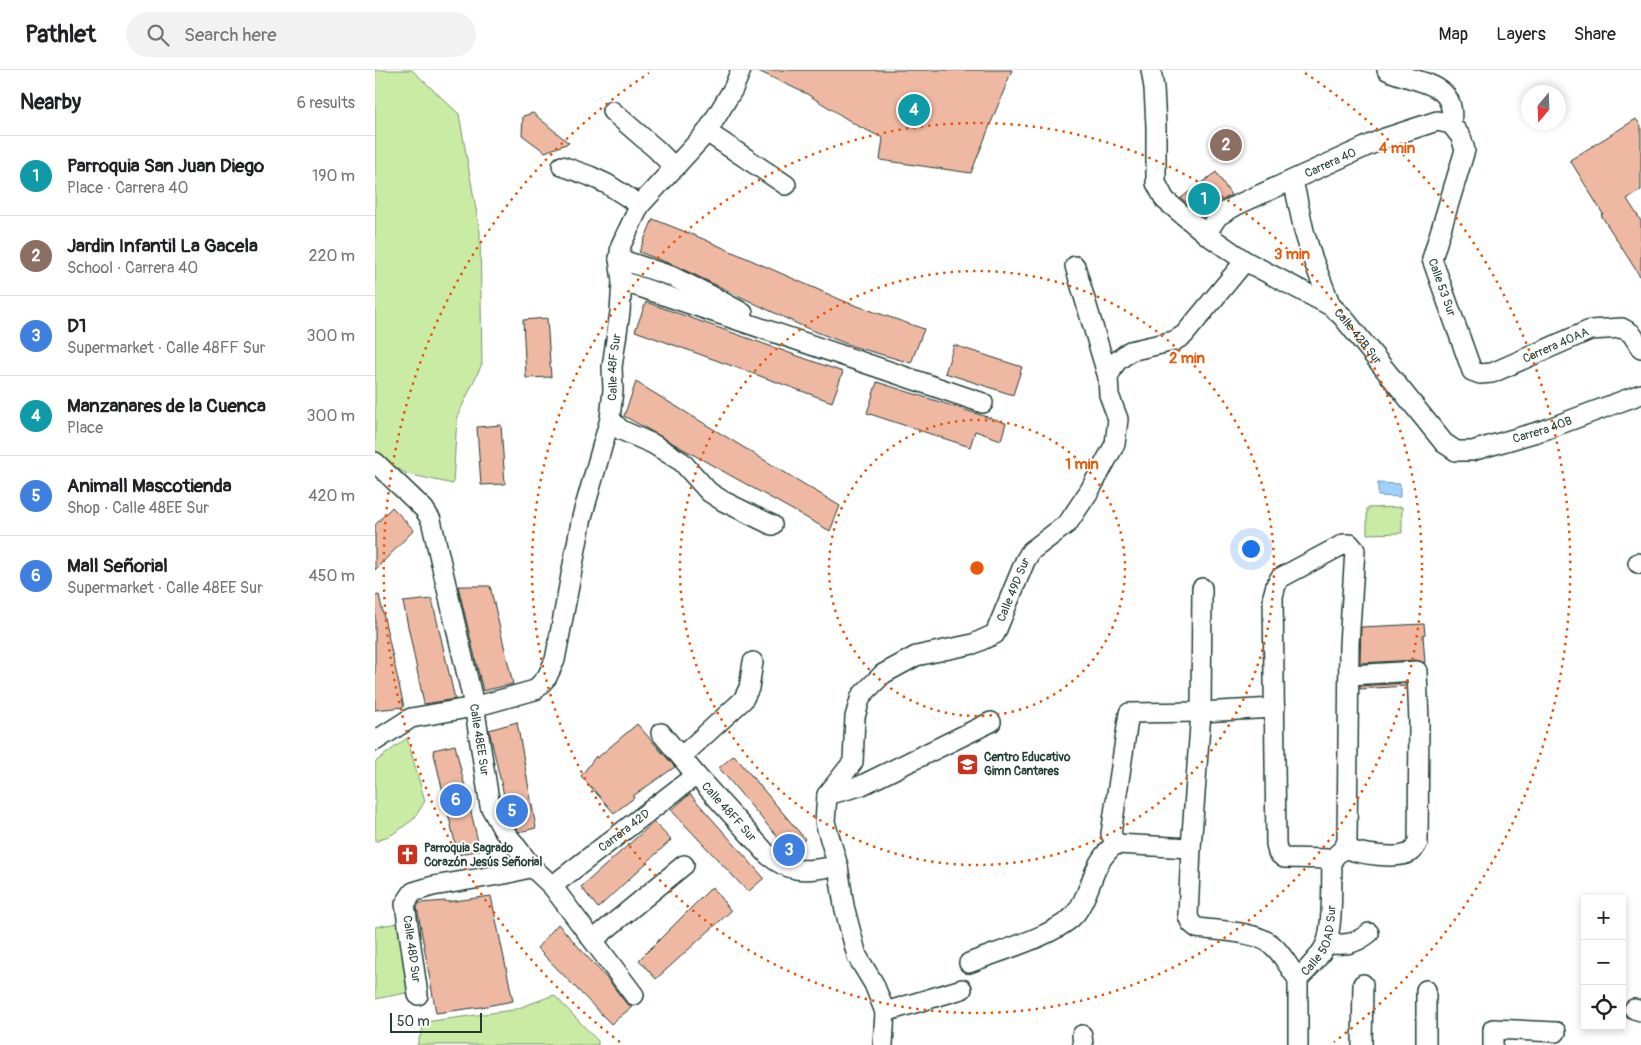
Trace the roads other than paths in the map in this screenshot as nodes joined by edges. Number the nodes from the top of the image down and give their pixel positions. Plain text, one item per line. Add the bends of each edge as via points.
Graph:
1 (741, 70) edge
2 (1151, 70) edge
3 (1387, 70) edge
4 (611, 111) dead end
5 (1456, 131) junction
6 (707, 132) junction
7 (562, 166) dead end
8 (675, 168) junction
9 (1293, 180) junction
10 (786, 185) dead end
11 (640, 206) junction
12 (1206, 234) junction
13 (619, 259) junction
14 (1245, 261) junction
15 (1075, 266) dead end
16 (622, 281) junction
17 (1331, 306) junction
18 (783, 336) junction
19 (1636, 341) edge
20 (1480, 374) joint
21 (1108, 377) junction
22 (1641, 394) edge
23 (983, 403) dead end
24 (609, 419) junction
25 (1444, 443) joint
26 (375, 462) edge
27 (772, 524) dead end
28 (1202, 588) dead end
29 (753, 662) dead end
30 (1349, 675) junction
31 (474, 707) junction
32 (1275, 708) junction
33 (1201, 712) junction
34 (991, 722) dead end
35 (661, 733) dead end
36 (375, 741) edge
37 (681, 757) junction
38 (696, 775) junction
39 (827, 795) junction
40 (1116, 844) junction
41 (1191, 848) junction
42 (1338, 854) junction
43 (532, 866) junction
44 (684, 866) dead end
45 (838, 866) junction
46 (551, 886) junction
47 (1369, 933) dead end
48 (593, 940) junction
49 (1326, 944) junction
50 (969, 962) dead end
51 (1298, 979) junction
52 (1363, 984) dead end
53 (962, 989) dead end
54 (1426, 990) dead end
55 (418, 994) dead end
56 (634, 995) dead end
57 (885, 1012) junction
58 (1556, 1032) dead end
59 (883, 1045) edge
60 (1298, 1045) edge
61 (1362, 1045) edge
62 (1426, 1045) edge
63 (1493, 1045) edge

1 - 6 street, Calle 48F Sur
2 - 12 street via 1157,126 1156,183 1165,200
3 - 5 street, Calle 53 Sur via 1439,88 1451,104
4 - 8 street
5 - 9 street, Carrera 40 via 1437,121 1385,138
5 - 20 street, Calle 53 Sur via 1465,150 1433,259 1472,370
6 - 8 street, Calle 48F Sur
6 - 10 street
7 - 11 street via 607,184
8 - 11 street, Calle 48F Sur
9 - 12 street, Carrera 40 via 1218,216
9 - 17 street via 1309,248
11 - 13 street, Calle 48F Sur via 621,246
12 - 14 street
13 - 16 street, Calle 48F Sur
13 - 18 street via 671,276
14 - 17 street, Calle 42B Sur
14 - 21 street via 1184,335 1174,341 1130,351 1117,362
15 - 21 street
16 - 18 street
16 - 24 street, Calle 48F Sur
17 - 25 street, Calle 42B Sur
18 - 23 street
19 - 20 street, Carrera 40AA via 1622,328 1590,330 1519,362
21 - 39 street, Calle 49D Sur via 1109,395 1118,419 1115,444 1068,522 1031,551 995,634 973,644 917,656 883,674 861,696 855,717 853,762
22 - 25 street, Carrera 40B via 1545,430 1472,451 1456,451
24 - 27 street via 621,430 682,462 709,492
24 - 31 street, Calle 48F Sur via 582,517 555,660 547,677 535,690
26 - 31 street, Calle 48EE Sur via 424,509 431,520
28 - 33 street
29 - 37 street via 749,688 743,700
30 - 32 street, Calle 50AD Sur via 1355,550 1350,544 1344,544 1280,578 1276,585 1273,596
30 - 42 street, Calle 50AD Sur via 1347,841
30 - 42 street via 1417,671 1418,842 1412,851 1400,856 1354,852
31 - 36 street via 411,718
31 - 43 street, Calle 48EE Sur via 490,806 501,828
32 - 33 street
32 - 42 street via 1278,852 1284,858
33 - 40 street via 1129,714 1111,834
33 - 41 street
34 - 39 street via 860,786
35 - 37 street, Calle 48FF Sur
37 - 38 street, Calle 48FF Sur
38 - 45 street, Calle 48FF Sur via 780,865 794,870
38 - 46 street, Carrera 42D
39 - 45 street via 825,822
40 - 41 street
40 - 50 street via 1106,851 1076,912 1064,925
41 - 51 street via 1188,916 1191,923 1197,928 1254,936 1270,943
42 - 49 street, Calle 50AD Sur
43 - 46 street, Calle 48EE Sur
43 - 55 street, Calle 48D Sur via 413,892 405,904
44 - 48 street
45 - 57 street via 857,956 874,984
46 - 48 street, Calle 48EE Sur
47 - 49 street via 1344,945
48 - 56 street, Calle 48EE Sur
49 - 51 street, Calle 50AD Sur
51 - 60 street, Calle 50AD Sur
52 - 61 street
53 - 57 street
54 - 62 street
57 - 59 street
58 - 63 street via 1493,1029

